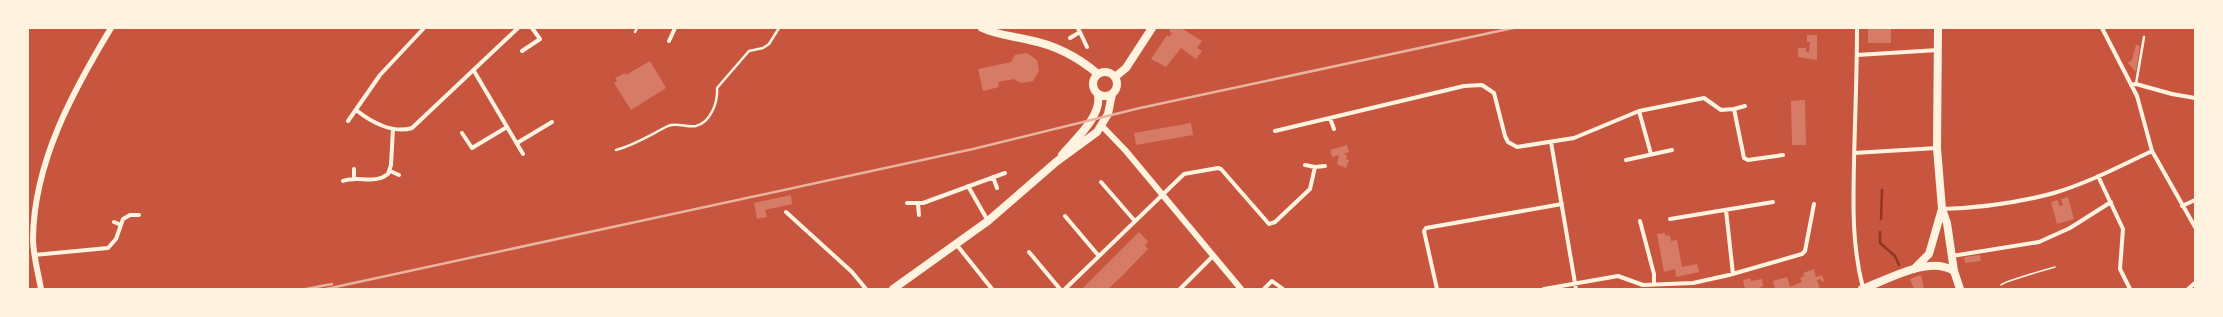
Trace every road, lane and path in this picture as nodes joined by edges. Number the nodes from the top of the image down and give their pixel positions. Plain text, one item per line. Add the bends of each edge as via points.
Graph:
1 (110, 28) edge
2 (424, 28) edge
3 (518, 28) edge
4 (532, 28) edge
5 (636, 28) edge
6 (675, 28) edge
7 (779, 28) edge
8 (982, 28) edge
9 (1152, 28) edge
10 (1857, 28) edge
11 (1938, 28) edge
12 (2102, 28) edge
13 (1079, 30) edge
14 (635, 32) dead end
15 (2144, 37) dead end
16 (1070, 38) dead end
17 (669, 41) dead end
18 (1087, 47) dead end
19 (1938, 50) junction
20 (522, 51) dead end
21 (1857, 55) junction
22 (474, 71) junction
23 (1098, 74) junction
24 (1115, 77) junction
25 (2136, 84) junction
26 (2131, 85) junction
27 (1112, 94) junction
28 (1098, 95) junction
29 (2195, 98) edge
30 (1745, 106) dead end
31 (1734, 109) junction
32 (356, 110) junction
33 (1639, 111) junction
34 (1330, 118) junction
35 (348, 121) dead end
36 (552, 122) dead end
37 (1102, 126) junction
38 (507, 127) junction
39 (393, 129) junction
40 (1334, 129) dead end
41 (1275, 131) dead end
42 (462, 133) dead end
43 (1551, 142) junction
44 (517, 143) junction
45 (1937, 148) junction
46 (616, 150) dead end
47 (1672, 150) dead end
48 (2152, 151) junction
49 (1854, 153) junction
50 (523, 154) dead end
51 (1651, 154) junction
52 (1783, 155) dead end
53 (1626, 160) dead end
54 (1056, 162) junction
55 (1305, 164) dead end
56 (1325, 166) dead end
57 (1315, 167) junction
58 (354, 169) dead end
59 (390, 171) junction
60 (1004, 173) dead end
61 (399, 175) dead end
62 (2098, 176) junction
63 (993, 177) junction
64 (354, 178) junction
65 (343, 181) dead end
66 (1101, 182) dead end
67 (968, 186) junction
68 (997, 188) dead end
69 (1161, 194) junction
70 (2195, 200) edge
71 (1773, 202) dead end
72 (2111, 202) junction
73 (906, 203) dead end
74 (918, 204) junction
75 (1562, 204) junction
76 (1814, 204) dead end
77 (2182, 206) junction
78 (1726, 210) junction
79 (1942, 210) junction
80 (786, 212) dead end
81 (139, 215) dead end
82 (919, 215) dead end
83 (1065, 216) dead end
84 (1670, 219) dead end
85 (1134, 220) junction
86 (988, 221) junction
87 (1640, 221) dead end
88 (114, 222) dead end
89 (121, 225) junction
90 (2195, 227) edge
91 (31, 228) edge
92 (956, 244) junction
93 (1028, 252) dead end
94 (34, 255) junction
95 (1098, 256) junction
96 (1213, 256) junction
97 (1952, 256) junction
98 (2055, 267) dead end
99 (1914, 269) junction
100 (1954, 271) junction
101 (1733, 274) junction
102 (2195, 283) edge
103 (1574, 284) junction
104 (1654, 285) junction
105 (2001, 285) dead end
106 (41, 289) edge
107 (866, 289) edge
108 (893, 289) edge
109 (992, 289) edge
110 (1060, 289) edge
111 (1065, 289) edge
112 (1180, 289) edge
113 (1241, 289) edge
114 (1264, 289) edge
115 (1283, 289) edge
116 (1437, 289) edge
117 (1544, 289) edge
118 (1576, 289) edge
119 (1863, 289) edge
120 (1960, 289) edge
121 (2130, 289) edge
122 (2188, 289) edge

1 - 91 street via 73,97 44,168
2 - 32 street via 380,75
3 - 22 street
4 - 20 street via 540,39
5 - 14 lane
6 - 17 street
7 - 46 lane via 764,48 749,51 716,88 717,98 709,116 696,126 671,125 631,146
8 - 23 main road via 1064,51
9 - 24 main road via 1126,68
10 - 21 street
11 - 19 main road
12 - 26 street
13 - 16 street
13 - 18 street
15 - 25 lane
19 - 21 street
19 - 45 main road
21 - 49 street
22 - 38 street
22 - 39 street via 416,126
23 - 24 main road via 1105,72
23 - 28 main road via 1092,84
24 - 27 main road via 1117,84
25 - 26 street
25 - 29 street
26 - 48 street via 2139,103
27 - 28 main road via 1105,97
27 - 37 main road via 1110,110
28 - 54 main road via 1096,112
30 - 31 street
31 - 33 street via 1721,110 1710,100 1700,98
31 - 52 street via 1744,158 1748,160
32 - 35 street
32 - 39 street via 367,118
33 - 43 street via 1580,136
33 - 51 street
34 - 40 street
34 - 41 street
34 - 43 street via 1464,86 1482,85 1494,93 1505,136 1511,144 1517,147
36 - 44 street
37 - 54 main road
37 - 69 street
38 - 42 street via 472,148
38 - 44 street
39 - 59 street
43 - 75 street
44 - 50 street
45 - 49 street
45 - 79 main road
47 - 51 street
48 - 62 street
48 - 77 street
49 - 119 street via 1854,242
51 - 53 street
54 - 86 main road
55 - 57 street
56 - 57 street
57 - 69 street via 1310,189 1270,224 1218,168 1184,174
58 - 64 street
59 - 61 street
59 - 64 street via 374,180
60 - 63 street
62 - 72 street
62 - 79 street via 2025,200 1993,206
63 - 67 street
63 - 68 street
64 - 65 street
66 - 85 street
67 - 74 street
67 - 86 street
69 - 85 street
69 - 96 street
70 - 77 street
71 - 78 street
72 - 97 street via 2070,228 2039,242
72 - 121 street via 2123,229 2120,270
73 - 74 street
74 - 82 street
75 - 103 street
75 - 116 street via 1426,228 1424,231
76 - 101 street via 1804,253
77 - 90 street
78 - 84 street
78 - 101 street
79 - 97 main road via 1948,223
79 - 99 main road via 1929,254
80 - 107 street via 852,272
81 - 89 street via 125,216
83 - 95 street
85 - 95 street
86 - 92 main road
87 - 104 street via 1654,274
88 - 89 street
89 - 94 street via 116,239 108,248
91 - 94 street
92 - 108 main road
92 - 109 street
93 - 110 street
94 - 106 street
95 - 111 street
96 - 112 street
96 - 113 street
97 - 100 main road
98 - 105 path
99 - 100 main road via 1937,265
99 - 119 main road
100 - 120 main road
101 - 104 street via 1693,283
102 - 122 street
103 - 104 street via 1618,276 1642,285
103 - 117 street
103 - 118 street
114 - 115 street via 1272,280

